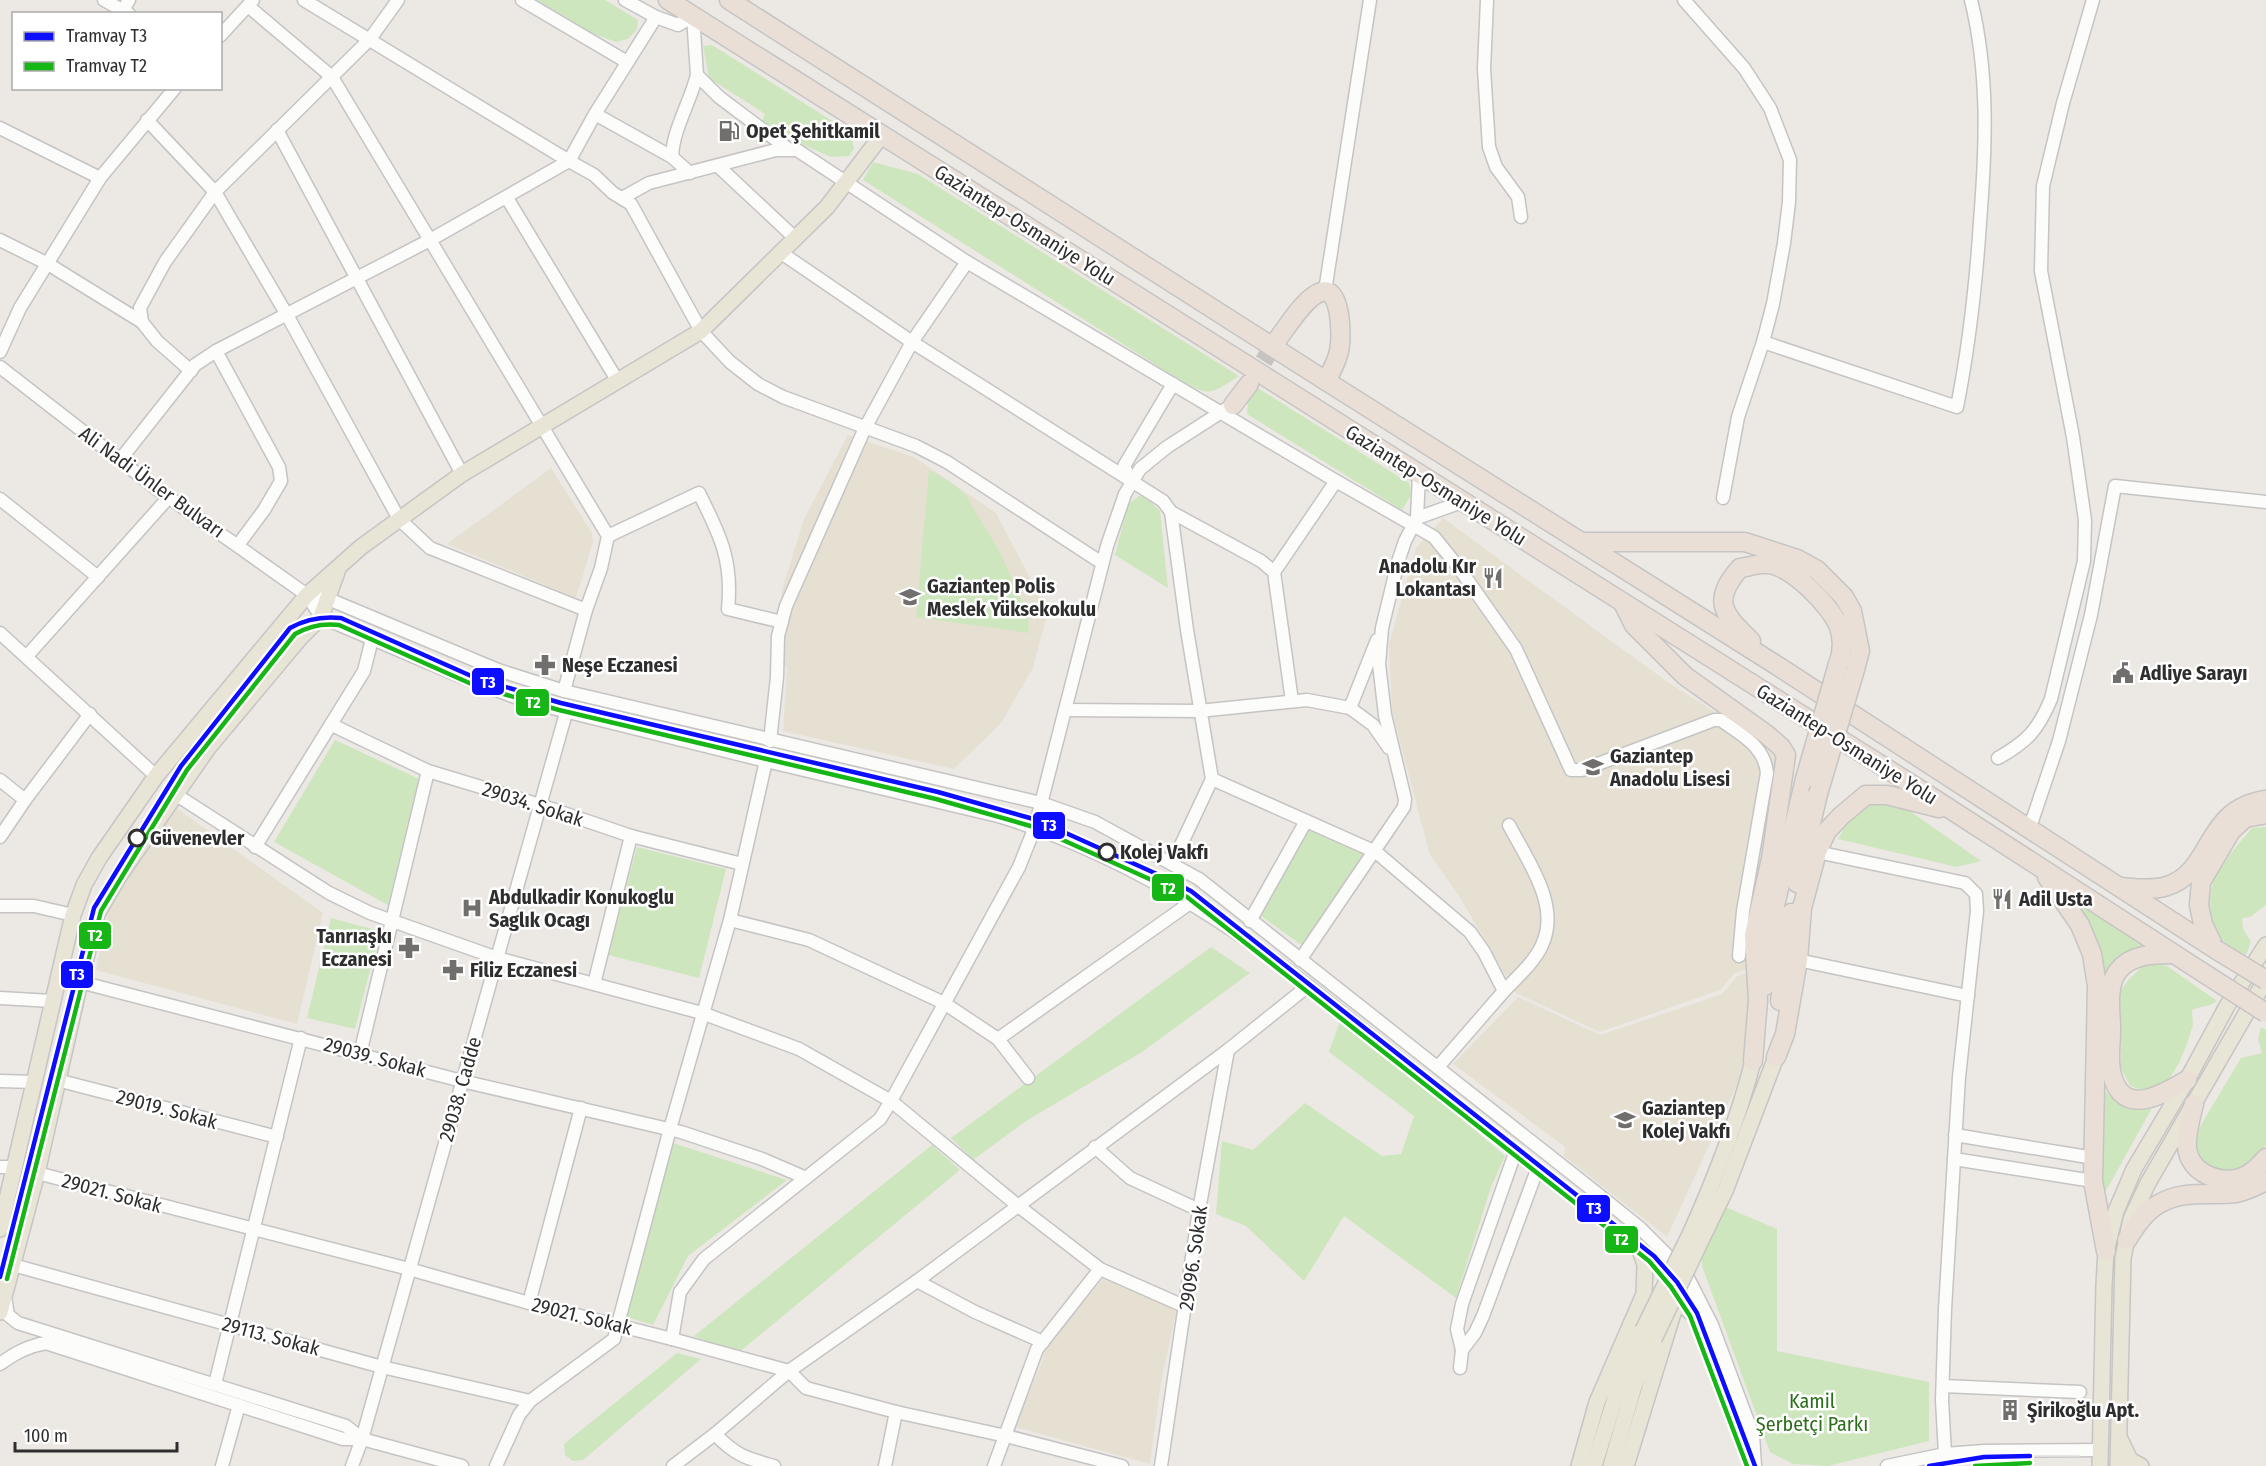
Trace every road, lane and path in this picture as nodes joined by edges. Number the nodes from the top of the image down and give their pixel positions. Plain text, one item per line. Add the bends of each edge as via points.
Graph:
1 (104, 0) edge
2 (304, 0) edge
3 (398, 0) edge
4 (522, 0) edge
5 (625, 0) edge
6 (668, 0) edge
7 (729, 0) edge
8 (1370, 0) edge
9 (1488, 0) edge
10 (1684, 0) edge
11 (1971, 0) edge
12 (2093, 0) edge
13 (251, 3) edge
14 (127, 8) edge
15 (693, 16) junction
16 (656, 17) junction
17 (222, 34) edge
18 (370, 39) junction
19 (627, 62) junction
20 (697, 75) junction
21 (332, 77) junction
22 (173, 90) edge
23 (595, 114) junction
24 (147, 120) junction
25 (0, 128) edge
26 (277, 130) junction
27 (882, 135) junction
28 (787, 148) junction
29 (672, 157) junction
30 (569, 161) junction
31 (718, 166) junction
32 (690, 173) junction
33 (100, 178) junction
34 (846, 182) junction
35 (215, 192) junction
36 (507, 198) junction
37 (622, 198) junction
38 (1521, 217) dead end
39 (795, 238) junction
40 (0, 240) edge
41 (430, 240) junction
42 (780, 252) junction
43 (967, 262) junction
44 (48, 264) junction
45 (357, 279) junction
46 (1325, 291) junction
47 (287, 315) junction
48 (142, 322) junction
49 (701, 331) junction
50 (1277, 340) tunnel mouth
51 (912, 342) junction
52 (1763, 342) junction
53 (216, 351) junction
54 (0, 352) edge
55 (0, 367) edge
56 (191, 371) junction
57 (617, 380) junction
58 (1326, 381) junction
59 (1173, 384) junction
60 (1249, 384) tunnel mouth
61 (1227, 409) junction
62 (540, 426) junction
63 (865, 428) junction
64 (120, 460) junction
65 (462, 474) junction
66 (1419, 474) junction
67 (1336, 481) junction
68 (1132, 482) junction
69 (169, 497) junction
70 (1723, 498) dead end
71 (0, 499) edge
72 (1462, 501) junction
73 (2266, 502) edge
74 (1171, 512) junction
75 (399, 519) junction
76 (1415, 522) junction
77 (608, 536) junction
78 (1582, 542) junction
79 (238, 545) junction
80 (341, 563) junction
81 (1102, 563) junction
82 (1274, 572) junction
83 (98, 577) junction
84 (307, 595) junction
85 (326, 598) junction
86 (1624, 604) junction
87 (586, 610) junction
88 (321, 617) junction
89 (782, 622) junction
90 (1382, 628) junction
91 (0, 633) edge
92 (372, 639) junction
93 (27, 656) junction
94 (1773, 663) junction
95 (564, 691) junction
96 (1292, 701) junction
97 (1350, 708) junction
98 (1065, 710) junction
99 (1199, 711) junction
100 (566, 712) junction
101 (90, 714) junction
102 (332, 725) junction
103 (770, 741) junction
104 (1394, 755) junction
105 (1998, 758) dead end
106 (766, 761) junction
107 (428, 771) junction
108 (156, 776) junction
109 (1212, 779) junction
110 (0, 780) edge
111 (175, 794) junction
112 (25, 800) junction
113 (2266, 800) edge
114 (1041, 804) junction
115 (540, 805) junction
116 (1954, 812) junction
117 (2266, 814) edge
118 (1306, 821) junction
119 (1509, 825) dead end
120 (1035, 827) junction
121 (2029, 830) junction
122 (0, 837) edge
123 (631, 837) junction
124 (255, 847) junction
125 (1376, 852) junction
126 (1817, 852) junction
127 (742, 864) junction
128 (1172, 864) junction
129 (2041, 868) junction
130 (2118, 887) junction
131 (1190, 903) junction
132 (0, 906) edge
133 (73, 915) junction
134 (730, 920) junction
135 (393, 921) junction
136 (1250, 921) junction
137 (2266, 945) edge
138 (2215, 949) junction
139 (2173, 954) junction
140 (1739, 956) dead end
141 (497, 958) junction
142 (1300, 960) junction
143 (1798, 960) junction
144 (2266, 980) edge
145 (80, 982) junction
146 (594, 984) junction
147 (1308, 986) junction
148 (1504, 992) junction
149 (1968, 996) junction
150 (0, 998) edge
151 (52, 1000) junction
152 (944, 1003) junction
153 (702, 1013) junction
154 (2266, 1013) edge
155 (301, 1038) junction
156 (998, 1039) junction
157 (1228, 1050) junction
158 (360, 1054) junction
159 (1776, 1057) junction
160 (1753, 1061) junction
161 (1438, 1067) junction
162 (1028, 1077) dead end
163 (57, 1080) junction
164 (2187, 1080) junction
165 (0, 1081) edge
166 (462, 1081) junction
167 (35, 1082) junction
168 (891, 1101) junction
169 (2193, 1104) junction
170 (581, 1108) junction
171 (670, 1129) junction
172 (1955, 1135) junction
173 (276, 1137) junction
174 (1095, 1147) junction
175 (1515, 1153) junction
176 (2094, 1158) junction
177 (2266, 1158) edge
178 (1954, 1159) junction
179 (8, 1167) edge
180 (1537, 1170) junction
181 (37, 1173) junction
182 (807, 1178) junction
183 (2266, 1180) edge
184 (2093, 1181) junction
185 (1017, 1205) junction
186 (1199, 1210) junction
187 (0, 1229) edge
188 (254, 1230) junction
189 (1698, 1232) junction
190 (2127, 1240) junction
191 (1639, 1247) junction
192 (2106, 1251) junction
193 (14, 1265) junction
194 (409, 1269) junction
195 (1100, 1269) junction
196 (917, 1281) junction
197 (5, 1296) junction
198 (529, 1303) junction
199 (1186, 1306) junction
200 (0, 1312) edge
201 (1693, 1314) junction
202 (231, 1324) junction
203 (617, 1325) junction
204 (1648, 1335) junction
205 (672, 1339) junction
206 (1043, 1342) junction
207 (1462, 1350) junction
208 (0, 1364) edge
209 (382, 1366) junction
210 (1460, 1368) dead end
211 (789, 1371) junction
212 (216, 1384) junction
213 (1943, 1386) junction
214 (2080, 1392) dead end
215 (530, 1401) junction
216 (239, 1405) junction
217 (896, 1412) junction
218 (2118, 1432) junction
219 (715, 1434) junction
220 (1006, 1436) junction
221 (362, 1439) junction
222 (1945, 1454) junction
223 (2102, 1460) edge
224 (222, 1466) edge
225 (352, 1466) edge
226 (462, 1466) edge
227 (496, 1466) edge
228 (673, 1466) edge
229 (774, 1466) edge
230 (885, 1466) edge
231 (994, 1466) edge
232 (1122, 1466) edge
233 (1161, 1466) edge
234 (1579, 1466) edge
235 (1594, 1466) edge
236 (1611, 1466) edge
237 (1626, 1466) edge
238 (1753, 1466) edge
239 (1887, 1466) edge
240 (2118, 1466) edge
241 (2141, 1466) edge

1 - 14 street
2 - 18 street
3 - 18 street
4 - 19 street
5 - 16 street
6 - 15 highway, Gaziantep-Osmaniye Yolu
7 - 58 highway, Gaziantep-Osmaniye Yolu
8 - 46 street
9 - 38 street via 1484,69 1489,147 1496,167 1518,197
10 - 52 street via 1744,68 1770,108 1790,160 1784,243
11 - 52 street via 1986,91 1976,288 1957,407
12 - 105 street via 2043,186 2040,246 2041,271 2082,495 2084,561 2051,699 2022,745
13 - 17 street
13 - 21 street
15 - 16 street via 678,25
15 - 20 street
15 - 27 highway, Gaziantep-Osmaniye Yolu
16 - 19 street
18 - 21 street
18 - 30 street
19 - 23 street
20 - 28 street via 719,97
20 - 29 street via 673,141
21 - 26 street
21 - 41 street
22 - 24 street
23 - 29 street
23 - 30 street
24 - 33 street
24 - 35 street
25 - 33 street
26 - 35 street
26 - 45 street
27 - 34 main road
27 - 66 highway, Gaziantep-Osmaniye Yolu
28 - 31 street
28 - 34 street via 797,150
29 - 32 street
30 - 36 street
30 - 37 street
31 - 32 street
31 - 39 street
32 - 37 street via 649,183
33 - 44 street
34 - 39 main road
34 - 43 street
35 - 47 street
35 - 48 street via 165,262 140,308
36 - 41 street
36 - 57 street
37 - 49 street via 632,204
39 - 42 main road
40 - 44 street
41 - 45 street
41 - 62 street
42 - 49 main road
42 - 51 street
43 - 51 street
43 - 59 street
44 - 48 street
44 - 54 street via 20,308
45 - 47 street
45 - 65 street
46 - 50 highway via 1308,299
46 - 58 highway via 1335,299 1341,338
47 - 53 street
47 - 75 street
48 - 56 street
49 - 57 main road
49 - 63 street via 758,384
51 - 63 street
51 - 68 street
52 - 70 street via 1738,417
53 - 56 street
53 - 79 street via 279,467 281,481
55 - 64 street, Ali Nadi Ünler Bulvarı
56 - 64 street
57 - 62 main road
58 - 78 highway, Gaziantep-Osmaniye Yolu
59 - 61 street
59 - 68 street via 1124,466
60 - 61 highway
61 - 67 street
61 - 68 street via 1158,454
62 - 65 main road
62 - 77 street
63 - 81 street via 947,462
63 - 89 street
64 - 69 street, Ali Nadi Ünler Bulvarı
65 - 75 main road
66 - 72 highway, Gaziantep-Osmaniye Yolu
66 - 76 street
67 - 76 street
67 - 82 street
68 - 74 street via 1163,501
68 - 81 street
69 - 79 street, Ali Nadi Ünler Bulvarı
69 - 83 street
71 - 83 street
72 - 76 street
72 - 86 highway, Gaziantep-Osmaniye Yolu
73 - 121 street via 2115,486 2091,615 2059,741
74 - 82 street via 1262,561
74 - 99 street
75 - 80 main road
75 - 87 street via 430,548
76 - 90 street via 1398,562
76 - 140 street via 1434,537 1459,568 1516,649 1571,770 1581,770 1714,720 1721,720 1760,749 1766,781 1743,910
77 - 87 street
77 - 89 street via 699,493 728,561 728,609
78 - 94 highway, Gaziantep-Osmaniye Yolu
78 - 159 highway, bridge via 1745,542 1797,559 1816,570 1844,597 1852,611 1860,651 1818,794 1789,924
79 - 84 street, Ali Nadi Ünler Bulvarı
80 - 84 main road
80 - 85 main road
81 - 98 street
82 - 96 street
83 - 93 street
84 - 85 street
84 - 88 street
84 - 108 main road
85 - 88 main road
85 - 95 street via 498,670
86 - 116 highway, Gaziantep-Osmaniye Yolu
86 - 160 highway via 1634,625 1685,676 1773,740 1786,755 1771,859 1754,935 1758,1000
87 - 95 street
88 - 92 street
88 - 111 main road via 208,748
89 - 103 street
90 - 97 street
90 - 104 street via 1379,664
91 - 93 street
92 - 100 street via 528,702
92 - 102 street via 364,671
93 - 101 street
94 - 121 highway, Gaziantep-Osmaniye Yolu
94 - 160 highway, bridge via 1735,625 1724,605 1728,581 1740,568 1768,563 1794,575 1828,608 1839,628 1843,652 1805,779 1775,905
95 - 103 street
96 - 97 street
96 - 99 street
97 - 104 street via 1373,725
98 - 99 street
98 - 114 street
99 - 109 street
100 - 106 street
100 - 115 street, 29038. Cadde
101 - 108 street
101 - 112 street
102 - 107 street, 29034. Sokak
102 - 124 street
103 - 114 street
104 - 125 street via 1404,807
106 - 120 street
106 - 127 street
107 - 115 street, 29034. Sokak
107 - 135 street
108 - 133 main road via 99,858
109 - 118 street
109 - 128 street
110 - 112 street
111 - 124 street
111 - 145 main road via 97,914
112 - 122 street
113 - 130 highway via 2238,808 2226,818 2185,877 2167,886 2148,889
114 - 120 street
114 - 128 street via 1095,822
115 - 123 street, 29034. Sokak
115 - 141 street, 29038. Cadde
116 - 126 highway via 1887,795 1866,795 1827,831
116 - 129 highway, Gaziantep-Osmaniye Yolu
117 - 138 highway via 2245,818 2232,831 2201,882 2201,915
118 - 125 street
118 - 136 street
119 - 148 street via 1543,890 1547,913 1542,946
120 - 131 street via 1139,874
120 - 152 street via 1019,867
121 - 130 highway, Gaziantep-Osmaniye Yolu
123 - 127 street, 29034. Sokak
123 - 146 street
124 - 135 street via 329,893
125 - 142 street
125 - 148 street via 1470,932 1490,961
126 - 143 highway via 1802,908
126 - 149 street via 1965,883 1976,894 1977,911
127 - 134 street
128 - 136 street via 1199,879
129 - 139 highway, Gaziantep-Osmaniye Yolu
129 - 176 highway via 2080,925 2092,954 2097,986
130 - 138 highway, Gaziantep-Osmaniye Yolu
131 - 147 street
131 - 156 street
132 - 133 street via 34,906
133 - 151 main road
134 - 152 street via 809,940
134 - 153 street
135 - 141 street
135 - 158 street
136 - 142 street
137 - 164 main road
138 - 144 highway, bridge
139 - 154 highway, Gaziantep-Osmaniye Yolu, bridge
139 - 164 highway via 2151,954 2130,961 2118,971 2111,986 2111,1074 2125,1097 2137,1101 2150,1099
141 - 146 street
141 - 166 street, 29038. Cadde
142 - 161 street
143 - 149 street
143 - 159 highway via 1785,1034
144 - 169 main road
145 - 155 street, 29039. Sokak
145 - 163 main road
146 - 153 street
147 - 157 street
147 - 175 street
148 - 161 street
149 - 172 street
150 - 151 street
151 - 167 main road
152 - 156 street
152 - 168 street
153 - 168 street via 799,1049
153 - 171 street
155 - 158 street, 29039. Sokak
155 - 173 street
156 - 162 street
157 - 174 street
157 - 186 street, 29096. Sokak
158 - 166 street, 29039. Sokak
159 - 189 main road via 1725,1191
160 - 189 main road
161 - 238 street via 1640,1228 1686,1274 1712,1325 1753,1435
163 - 173 street, 29019. Sokak
163 - 181 main road
164 - 192 main road via 2133,1169 2116,1211
165 - 167 street
166 - 170 street, 29039. Sokak
166 - 194 street, 29038. Cadde
167 - 179 main road
168 - 182 street via 880,1119
168 - 185 street
169 - 177 highway via 2186,1148 2199,1170 2226,1181 2243,1178
169 - 190 main road via 2148,1183 2131,1219
170 - 171 street, 29039. Sokak
170 - 198 street
171 - 182 street, 29039. Sokak
171 - 203 street
172 - 176 street
172 - 178 street
173 - 188 street
174 - 185 street
174 - 186 street via 1130,1178
175 - 180 street
175 - 207 street via 1462,1304 1457,1329
176 - 184 highway
178 - 184 street
178 - 213 street
179 - 187 main road
180 - 191 street
180 - 207 street via 1483,1316
181 - 188 street, 29021. Sokak
181 - 193 main road
182 - 205 street via 704,1259 680,1292
183 - 190 highway via 2237,1192 2173,1197 2141,1219
184 - 192 highway
185 - 195 street
185 - 196 street
186 - 199 street, 29096. Sokak
188 - 194 street, 29021. Sokak
188 - 202 street
189 - 204 main road, bridge
190 - 218 main road via 2123,1258
191 - 201 street via 1679,1288
191 - 234 main road via 1645,1265 1644,1294 1597,1401
192 - 223 main road
193 - 197 main road
193 - 202 street, 29113. Sokak
194 - 198 street, 29021. Sokak
194 - 209 street, 29038. Cadde
195 - 199 street
195 - 206 street
196 - 206 street
196 - 211 street
197 - 200 main road
197 - 212 street via 8,1315 18,1323
198 - 203 street, 29021. Sokak
199 - 233 street, 29096. Sokak
201 - 237 main road via 1678,1305 1674,1311
201 - 238 street
202 - 209 street, 29113. Sokak
202 - 212 street
203 - 205 street, 29021. Sokak
203 - 215 street via 614,1339
204 - 235 main road via 1618,1389
204 - 236 main road
205 - 211 street, 29021. Sokak
206 - 220 street via 1037,1349
207 - 210 street
208 - 216 street via 16,1352 46,1342
209 - 215 street, 29113. Sokak
209 - 221 street, 29038. Cadde
211 - 217 street, 29021. Sokak via 806,1388
211 - 219 street
212 - 221 street via 346,1426
213 - 214 street
213 - 222 street
215 - 227 street via 519,1415
216 - 221 street via 343,1438
216 - 224 street
217 - 220 street, 29021. Sokak
217 - 230 street
218 - 240 main road
218 - 241 main road via 2130,1460
219 - 228 street
219 - 229 street via 741,1456
220 - 231 street
220 - 232 street, 29021. Sokak
221 - 225 street, 29038. Cadde
221 - 226 street
222 - 223 street via 1984,1451
222 - 239 street

